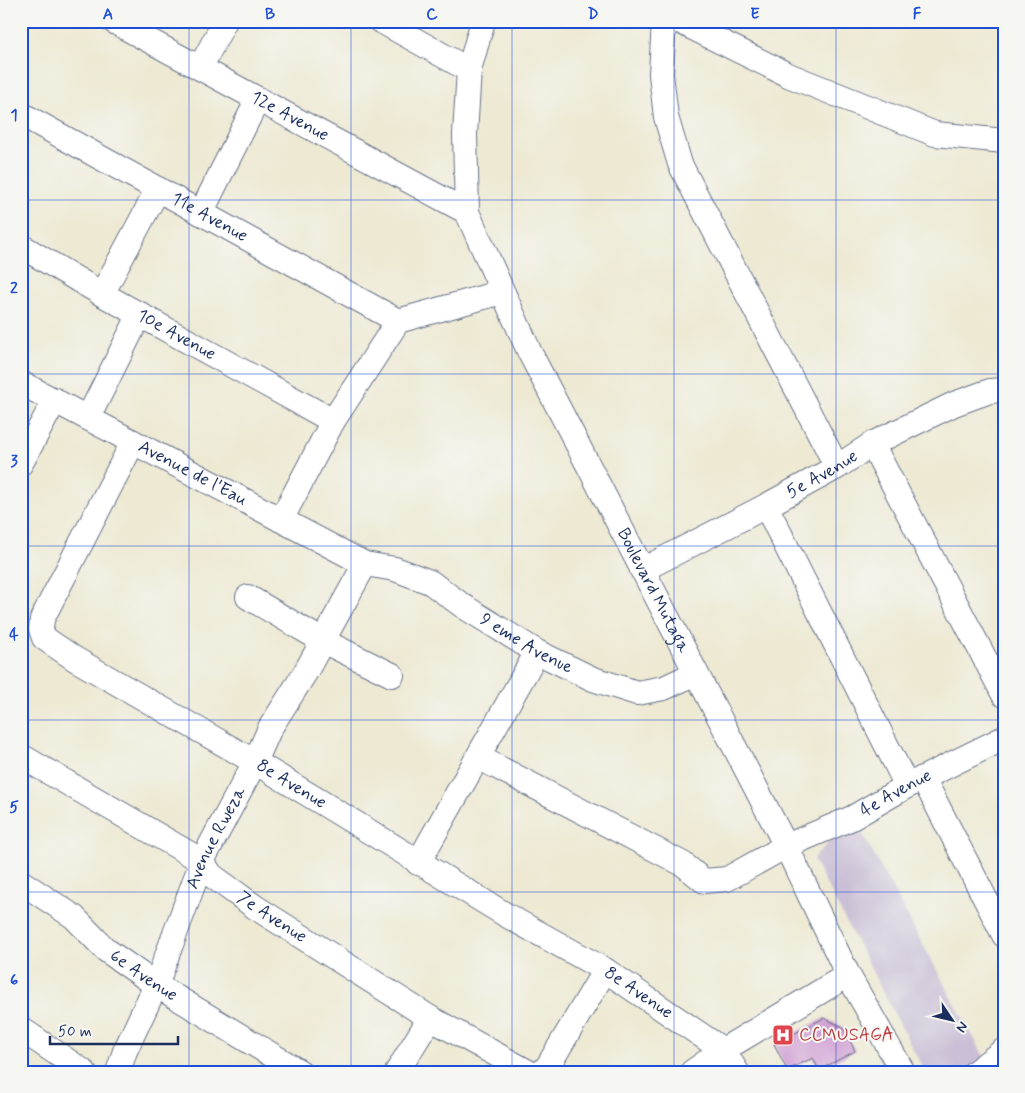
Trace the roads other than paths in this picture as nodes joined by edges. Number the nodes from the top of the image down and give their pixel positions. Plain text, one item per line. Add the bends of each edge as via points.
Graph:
1 (112, 21) edge
2 (225, 21) edge
3 (381, 21) edge
4 (483, 21) edge
5 (664, 21) edge
6 (679, 21) edge
7 (200, 68) junction
8 (469, 70) junction
9 (258, 99) junction
10 (21, 114) edge
11 (1004, 141) edge
12 (158, 189) junction
13 (467, 212) junction
14 (201, 213) junction
15 (21, 246) edge
16 (502, 292) junction
17 (102, 294) junction
18 (140, 314) junction
19 (398, 321) junction
20 (21, 383) edge
21 (1004, 390) edge
22 (55, 400) junction
23 (88, 418) junction
24 (333, 421) junction
25 (133, 442) junction
26 (872, 444) junction
27 (21, 463) edge
28 (837, 467) junction
29 (766, 506) junction
30 (281, 520) junction
31 (365, 564) junction
32 (642, 570) junction
33 (248, 597) dead end
34 (31, 624) edge
35 (322, 641) junction
36 (537, 652) junction
37 (696, 672) junction
38 (392, 676) dead end
39 (1004, 695) edge
40 (1004, 738) edge
41 (21, 756) edge
42 (478, 757) junction
43 (255, 762) junction
44 (915, 782) junction
45 (786, 846) junction
46 (202, 861) junction
47 (418, 863) junction
48 (21, 882) edge
49 (1004, 935) edge
50 (605, 970) junction
51 (848, 975) junction
52 (156, 985) junction
53 (430, 1018) junction
54 (21, 1029) edge
55 (723, 1050) junction
56 (1004, 1050) edge
57 (84, 1072) edge
58 (118, 1072) edge
59 (300, 1072) edge
60 (397, 1072) edge
61 (528, 1072) edge
62 (542, 1072) edge
63 (692, 1072) edge
64 (737, 1072) edge
65 (903, 1072) edge
66 (974, 1072) edge

1 - 7 street, 12e Avenue
2 - 7 street
3 - 8 street
4 - 8 street, Boulevard Mutaga
5 - 28 street via 661,74 666,118 680,164
6 - 11 street via 788,75 935,134
7 - 9 street, 12e Avenue
8 - 13 street, Boulevard Mutaga via 465,134
9 - 13 street, 12e Avenue
9 - 14 street
10 - 12 street, 11e Avenue
12 - 14 street, 11e Avenue
12 - 17 street
13 - 16 street, Boulevard Mutaga
14 - 19 street, 11e Avenue
15 - 17 street, 10e Avenue
16 - 19 street
16 - 32 street, Boulevard Mutaga via 530,354
17 - 18 street, 10e Avenue
18 - 23 street
18 - 24 street, 10e Avenue
19 - 24 street
20 - 22 street, Avenue de l'Eau
21 - 26 street, 5e Avenue via 990,391 954,404
22 - 23 street, Avenue de l'Eau
22 - 27 street
23 - 25 street, Avenue de l'Eau
24 - 30 street
25 - 30 street, Avenue de l'Eau
25 - 34 street, 8e Avenue via 42,620
26 - 28 street, 5e Avenue
26 - 39 street
28 - 29 street, 5e Avenue
29 - 32 street, 5e Avenue
29 - 44 street
30 - 31 street, Avenue de l'Eau
31 - 35 street, Avenue Rweza
31 - 36 street, 9 eme Avenue via 395,569 430,582
32 - 37 street, Boulevard Mutaga
33 - 35 street
34 - 43 street, 8e Avenue via 44,638 75,658
35 - 38 street
35 - 43 street, Avenue Rweza via 270,728
36 - 37 street, 9 eme Avenue via 593,679 637,693 664,688
36 - 42 street
37 - 45 street, Boulevard Mutaga
40 - 44 street, 4e Avenue
41 - 46 street, 7e Avenue
42 - 45 street, 4e Avenue via 683,864 704,881 727,879
42 - 47 street
43 - 46 street, Avenue Rweza
43 - 47 street, 8e Avenue
44 - 45 street, 4e Avenue via 852,818
44 - 49 street
45 - 51 street, Boulevard Mutaga
46 - 52 street, Avenue Rweza
46 - 53 street, 7e Avenue via 211,875 256,907
47 - 50 street, 8e Avenue
48 - 52 street, 6e Avenue via 74,917 106,950
50 - 55 street, 8e Avenue
50 - 62 street
51 - 55 street
51 - 65 street, Boulevard Mutaga
52 - 58 street, Avenue Rweza
52 - 59 street, 6e Avenue
53 - 60 street
53 - 61 street, 7e Avenue
54 - 57 street
55 - 63 street
55 - 64 street
56 - 66 street

